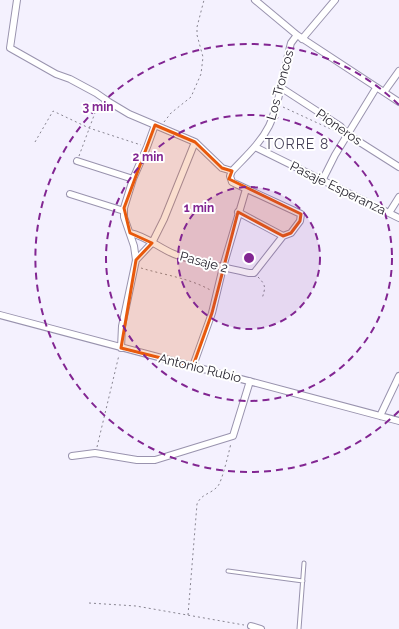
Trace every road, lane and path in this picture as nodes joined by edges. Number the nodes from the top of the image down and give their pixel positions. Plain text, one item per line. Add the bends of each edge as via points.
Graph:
1 (17, 0) edge
2 (204, 0) edge
3 (335, 0) edge
4 (259, 1) edge
5 (296, 35) junction
6 (302, 39) junction
7 (399, 71) edge
8 (280, 87) junction
9 (376, 88) junction
10 (384, 92) junction
11 (101, 96) junction
12 (399, 102) edge
13 (276, 104) junction
14 (158, 126) junction
15 (90, 128) junction
16 (347, 134) junction
17 (34, 142) dead end
18 (195, 142) junction
19 (147, 147) junction
20 (255, 147) junction
21 (77, 161) joint
22 (399, 167) edge
23 (232, 171) junction
24 (133, 179) junction
25 (322, 181) junction
26 (246, 189) junction
27 (70, 194) dead end
28 (399, 197) edge
29 (124, 211) junction
30 (238, 212) junction
31 (389, 213) junction
32 (399, 218) edge
33 (130, 233) junction
34 (283, 236) junction
35 (152, 243) junction
36 (135, 264) junction
37 (223, 267) junction
38 (254, 273) junction
39 (217, 293) junction
40 (262, 299) dead end
41 (0, 315) edge
42 (121, 348) junction
43 (193, 366) junction
44 (399, 376) edge
45 (250, 381) junction
46 (380, 416) junction
47 (399, 421) edge
48 (234, 436) junction
49 (95, 453) junction
50 (72, 456) dead end
51 (304, 563) dead end
52 (228, 570) dead end
53 (303, 581) junction
54 (89, 603) dead end
55 (188, 615) junction
56 (251, 626) joint
57 (261, 629) edge
58 (299, 629) edge

1 - 11 street via 10,48
2 - 14 path via 197,27 203,57 201,74 191,97
3 - 6 street
4 - 5 street
5 - 6 street
5 - 8 street, Los Troncos via 291,43
6 - 9 street
7 - 10 street
8 - 13 street, Los Troncos
8 - 16 street, Pioneros via 340,126
9 - 10 street
9 - 16 street
10 - 12 street
11 - 14 street via 129,114
11 - 15 path
13 - 16 path via 337,133
13 - 20 street, Los Troncos via 268,127
14 - 18 street
14 - 19 street
15 - 17 path via 53,111
15 - 19 path
15 - 21 path
16 - 22 street, Pioneros
16 - 25 street
18 - 23 street via 222,168
18 - 35 street
19 - 24 street
20 - 23 street, Los Troncos
20 - 25 street, Pasaje Esperanza
21 - 24 street
23 - 26 street via 232,182
24 - 29 street
25 - 31 street, Pasaje Esperanza
26 - 30 street
26 - 34 street via 300,214 300,221 291,233
27 - 29 street
28 - 31 street
29 - 33 street
30 - 34 street
30 - 37 street
31 - 32 street, Pasaje Esperanza
33 - 35 street, Pasaje 2
33 - 36 street
34 - 38 street
35 - 36 street
35 - 37 street, Pasaje 2 via 196,262
36 - 39 path via 184,279
36 - 42 street via 122,326
37 - 38 street, Pasaje 2
37 - 39 street
38 - 40 path via 264,282
39 - 43 street
41 - 42 street, Antonio Rubio
42 - 43 street, Antonio Rubio
42 - 49 path
43 - 45 street, Antonio Rubio
44 - 46 street
45 - 46 street, Antonio Rubio
45 - 48 street
46 - 47 street, Antonio Rubio
48 - 49 street via 155,460 137,460
48 - 55 path via 219,485 200,497 197,504
49 - 50 street
51 - 53 lane
52 - 53 lane
53 - 58 lane
54 - 55 path via 136,606
55 - 56 path
56 - 57 street

